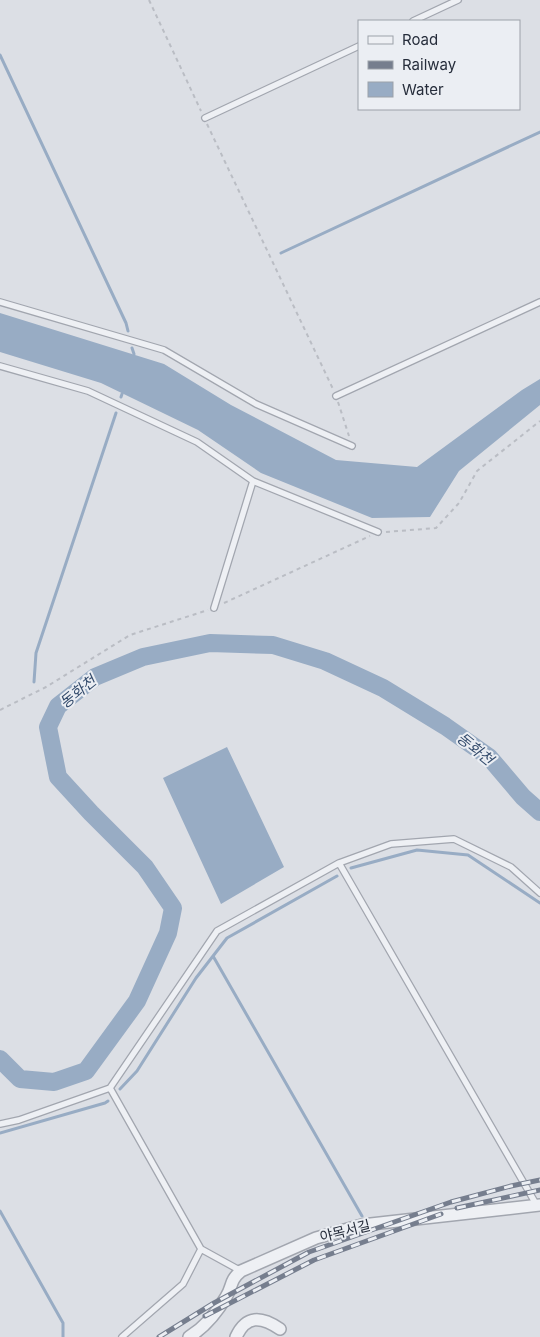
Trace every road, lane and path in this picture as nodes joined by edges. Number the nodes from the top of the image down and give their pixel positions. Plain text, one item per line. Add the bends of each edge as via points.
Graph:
1 (149, 0) edge
2 (458, 0) edge
3 (415, 20) edge
4 (358, 46) edge
5 (205, 118) junction
6 (0, 302) edge
7 (540, 302) edge
8 (0, 366) edge
9 (336, 396) junction
10 (540, 421) edge
11 (352, 446) joint
12 (253, 481) junction
13 (378, 532) junction
14 (214, 608) junction
15 (0, 710) edge
16 (339, 863) junction
17 (540, 893) edge
18 (110, 1088) junction
19 (0, 1124) edge
20 (538, 1205) edge
21 (201, 1249) junction
22 (241, 1271) junction
23 (280, 1329) dead end
24 (122, 1337) edge
25 (189, 1337) edge
26 (236, 1337) edge

1 - 5 path
2 - 3 lane
4 - 5 lane
5 - 9 path
6 - 11 lane via 164,350 256,404
7 - 9 lane
8 - 12 lane via 88,391 197,442
9 - 11 path
10 - 13 path via 477,472 458,503 436,528
12 - 13 lane
12 - 14 lane
13 - 14 path
14 - 15 path via 130,635 46,688
16 - 17 lane via 391,844 454,839 511,867
16 - 18 lane via 217,931
16 - 20 lane
18 - 19 lane
18 - 21 lane
20 - 22 street, 야목서길 via 362,1225 316,1238
21 - 22 lane
21 - 24 lane via 183,1284
22 - 25 street via 233,1278 227,1296 203,1328
23 - 26 street via 270,1322 250,1321 242,1325

